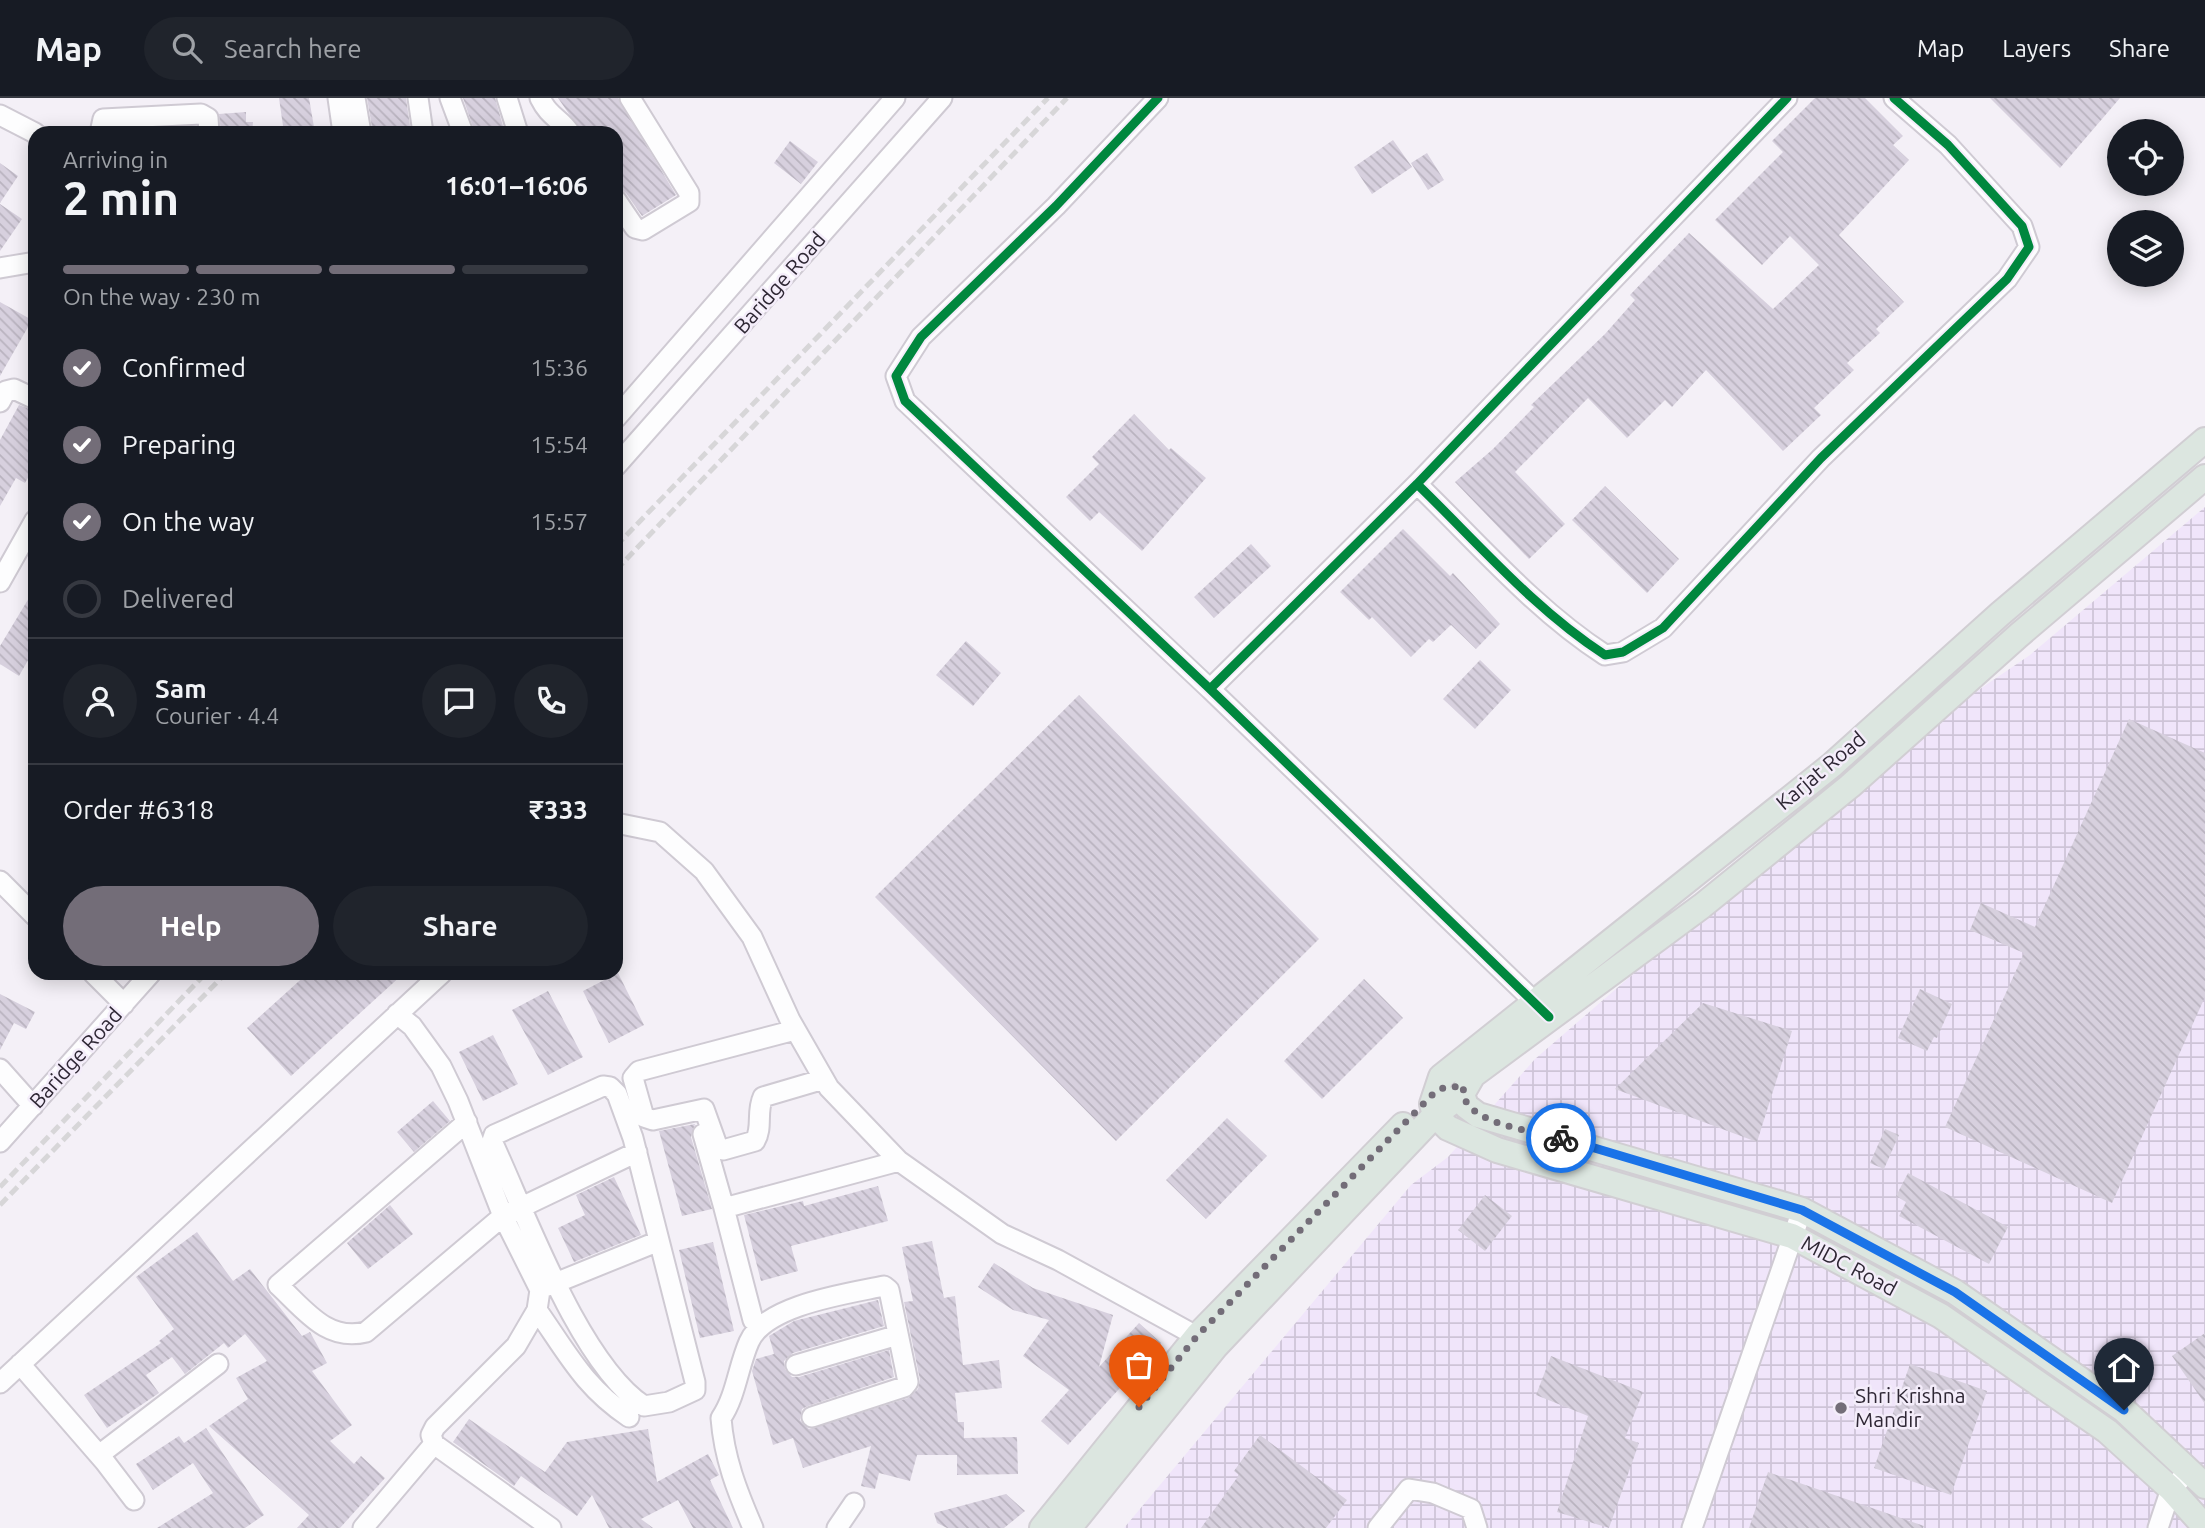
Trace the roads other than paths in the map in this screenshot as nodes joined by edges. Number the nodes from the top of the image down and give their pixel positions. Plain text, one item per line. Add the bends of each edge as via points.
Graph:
1 (338, 98) edge
2 (355, 98) edge
3 (418, 98) edge
4 (450, 98) edge
5 (507, 98) edge
6 (540, 98) edge
7 (630, 98) edge
8 (895, 98) edge
9 (942, 98) edge
10 (1158, 98) edge
11 (1787, 98) edge
12 (1894, 98) edge
13 (0, 116) edge
14 (101, 126) edge
15 (209, 126) edge
16 (342, 126) edge
17 (359, 126) edge
18 (422, 126) edge
19 (460, 126) edge
20 (516, 126) edge
21 (563, 126) edge
22 (28, 130) edge
23 (623, 210) edge
24 (28, 263) edge
25 (0, 268) edge
26 (28, 395) edge
27 (0, 402) edge
28 (623, 410) edge
29 (2205, 440) edge
30 (623, 459) edge
31 (2205, 477) edge
32 (1417, 484) junction
33 (28, 536) edge
34 (0, 582) edge
35 (1210, 689) junction
36 (623, 824) edge
37 (0, 881) edge
38 (28, 909) edge
39 (100, 980) edge
40 (145, 980) edge
41 (434, 980) edge
42 (124, 1003) junction
43 (1541, 1009) junction
44 (397, 1014) junction
45 (795, 1030) junction
46 (0, 1069) edge
47 (824, 1079) junction
48 (1463, 1090) junction
49 (1434, 1105) junction
50 (33, 1106) junction
51 (697, 1111) junction
52 (467, 1122) junction
53 (0, 1142) edge
54 (637, 1152) junction
55 (899, 1161) junction
56 (522, 1206) junction
57 (724, 1208) junction
58 (1802, 1210) junction
59 (503, 1216) junction
60 (1792, 1236) junction
61 (659, 1241) junction
62 (549, 1286) junction
63 (537, 1310) junction
64 (753, 1320) dead end
65 (898, 1335) junction
66 (1207, 1341) junction
67 (20, 1364) junction
68 (218, 1364) dead end
69 (796, 1364) dead end
70 (0, 1383) edge
71 (812, 1417) dead end
72 (629, 1418) dead end
73 (434, 1444) junction
74 (99, 1455) junction
75 (2198, 1478) edge
76 (2171, 1489) junction
77 (134, 1500) dead end
78 (854, 1503) dead end
79 (2205, 1527) edge
80 (363, 1528) edge
81 (551, 1528) edge
82 (752, 1528) edge
83 (837, 1528) edge
84 (1042, 1528) edge
85 (1069, 1528) edge
86 (1378, 1528) edge
87 (1477, 1528) edge
88 (1692, 1528) edge
89 (2158, 1528) edge

1 - 16 street
2 - 17 street
3 - 18 street
4 - 19 street
5 - 20 street
6 - 21 street via 548,114
7 - 23 street via 689,193 689,202 643,230 635,228
8 - 28 street
9 - 30 street, Baridge Road
10 - 35 street via 1056,206 921,337 896,376 905,401
11 - 32 street
12 - 32 street via 1985,185 2022,226 2029,247 2007,279 1821,458 1663,628 1623,652 1605,655 1519,586
13 - 22 street
14 - 15 street via 103,118 201,114 208,118
24 - 25 street
26 - 27 street via 14,389 6,391
29 - 43 main road, Karjat Road via 1832,765
31 - 43 main road, Karjat Road via 1850,786 1702,906
32 - 35 street
33 - 34 street
35 - 43 street
36 - 45 street via 660,832 704,871 752,937
37 - 38 street
39 - 42 street
40 - 42 street, Baridge Road
41 - 44 street
42 - 50 street, Baridge Road
43 - 48 main road, Karjat Road
43 - 49 main road, Karjat Road via 1441,1077
44 - 52 street via 430,1048
44 - 67 street
45 - 47 street
45 - 51 street via 633,1075 648,1120
46 - 50 street
47 - 51 street via 763,1097 755,1141 723,1150 712,1138 704,1109
47 - 55 street
48 - 49 main road, Karjat Road via 1443,1088
48 - 58 main road, MIDC Road via 1466,1106 1488,1118
49 - 60 main road, MIDC Road via 1448,1128 1497,1150
49 - 66 main road, Karjat Road
50 - 53 street, Baridge Road
51 - 57 street
52 - 59 street
52 - 59 street via 278,1285 326,1329 348,1336 366,1332
54 - 56 street
54 - 56 street via 617,1094 603,1086 494,1135 492,1141
54 - 61 street
55 - 57 street
55 - 66 street via 1002,1234
56 - 59 street
56 - 62 street
57 - 64 street
58 - 60 street
58 - 75 main road, MIDC Road via 1955,1292 2124,1410
59 - 62 street
60 - 76 main road, MIDC Road via 1941,1316 2107,1431
60 - 88 street
61 - 62 street
61 - 62 street via 695,1382 695,1390 682,1396 644,1406 630,1396 589,1347
62 - 63 street
63 - 72 street via 584,1381
63 - 73 street via 516,1346 435,1427
65 - 69 street
65 - 71 street via 908,1382 904,1387
65 - 82 street via 889,1290 884,1286 834,1297 758,1325 733,1383 730,1405 721,1418 731,1478
66 - 84 main road, Karjat Road
66 - 85 main road, Karjat Road
67 - 70 street
67 - 74 street
68 - 74 street
73 - 80 street
73 - 81 street
74 - 77 street
75 - 76 street
76 - 79 main road, MIDC Road
76 - 89 street
78 - 83 street
86 - 87 street via 1409,1489 1433,1493 1471,1509

